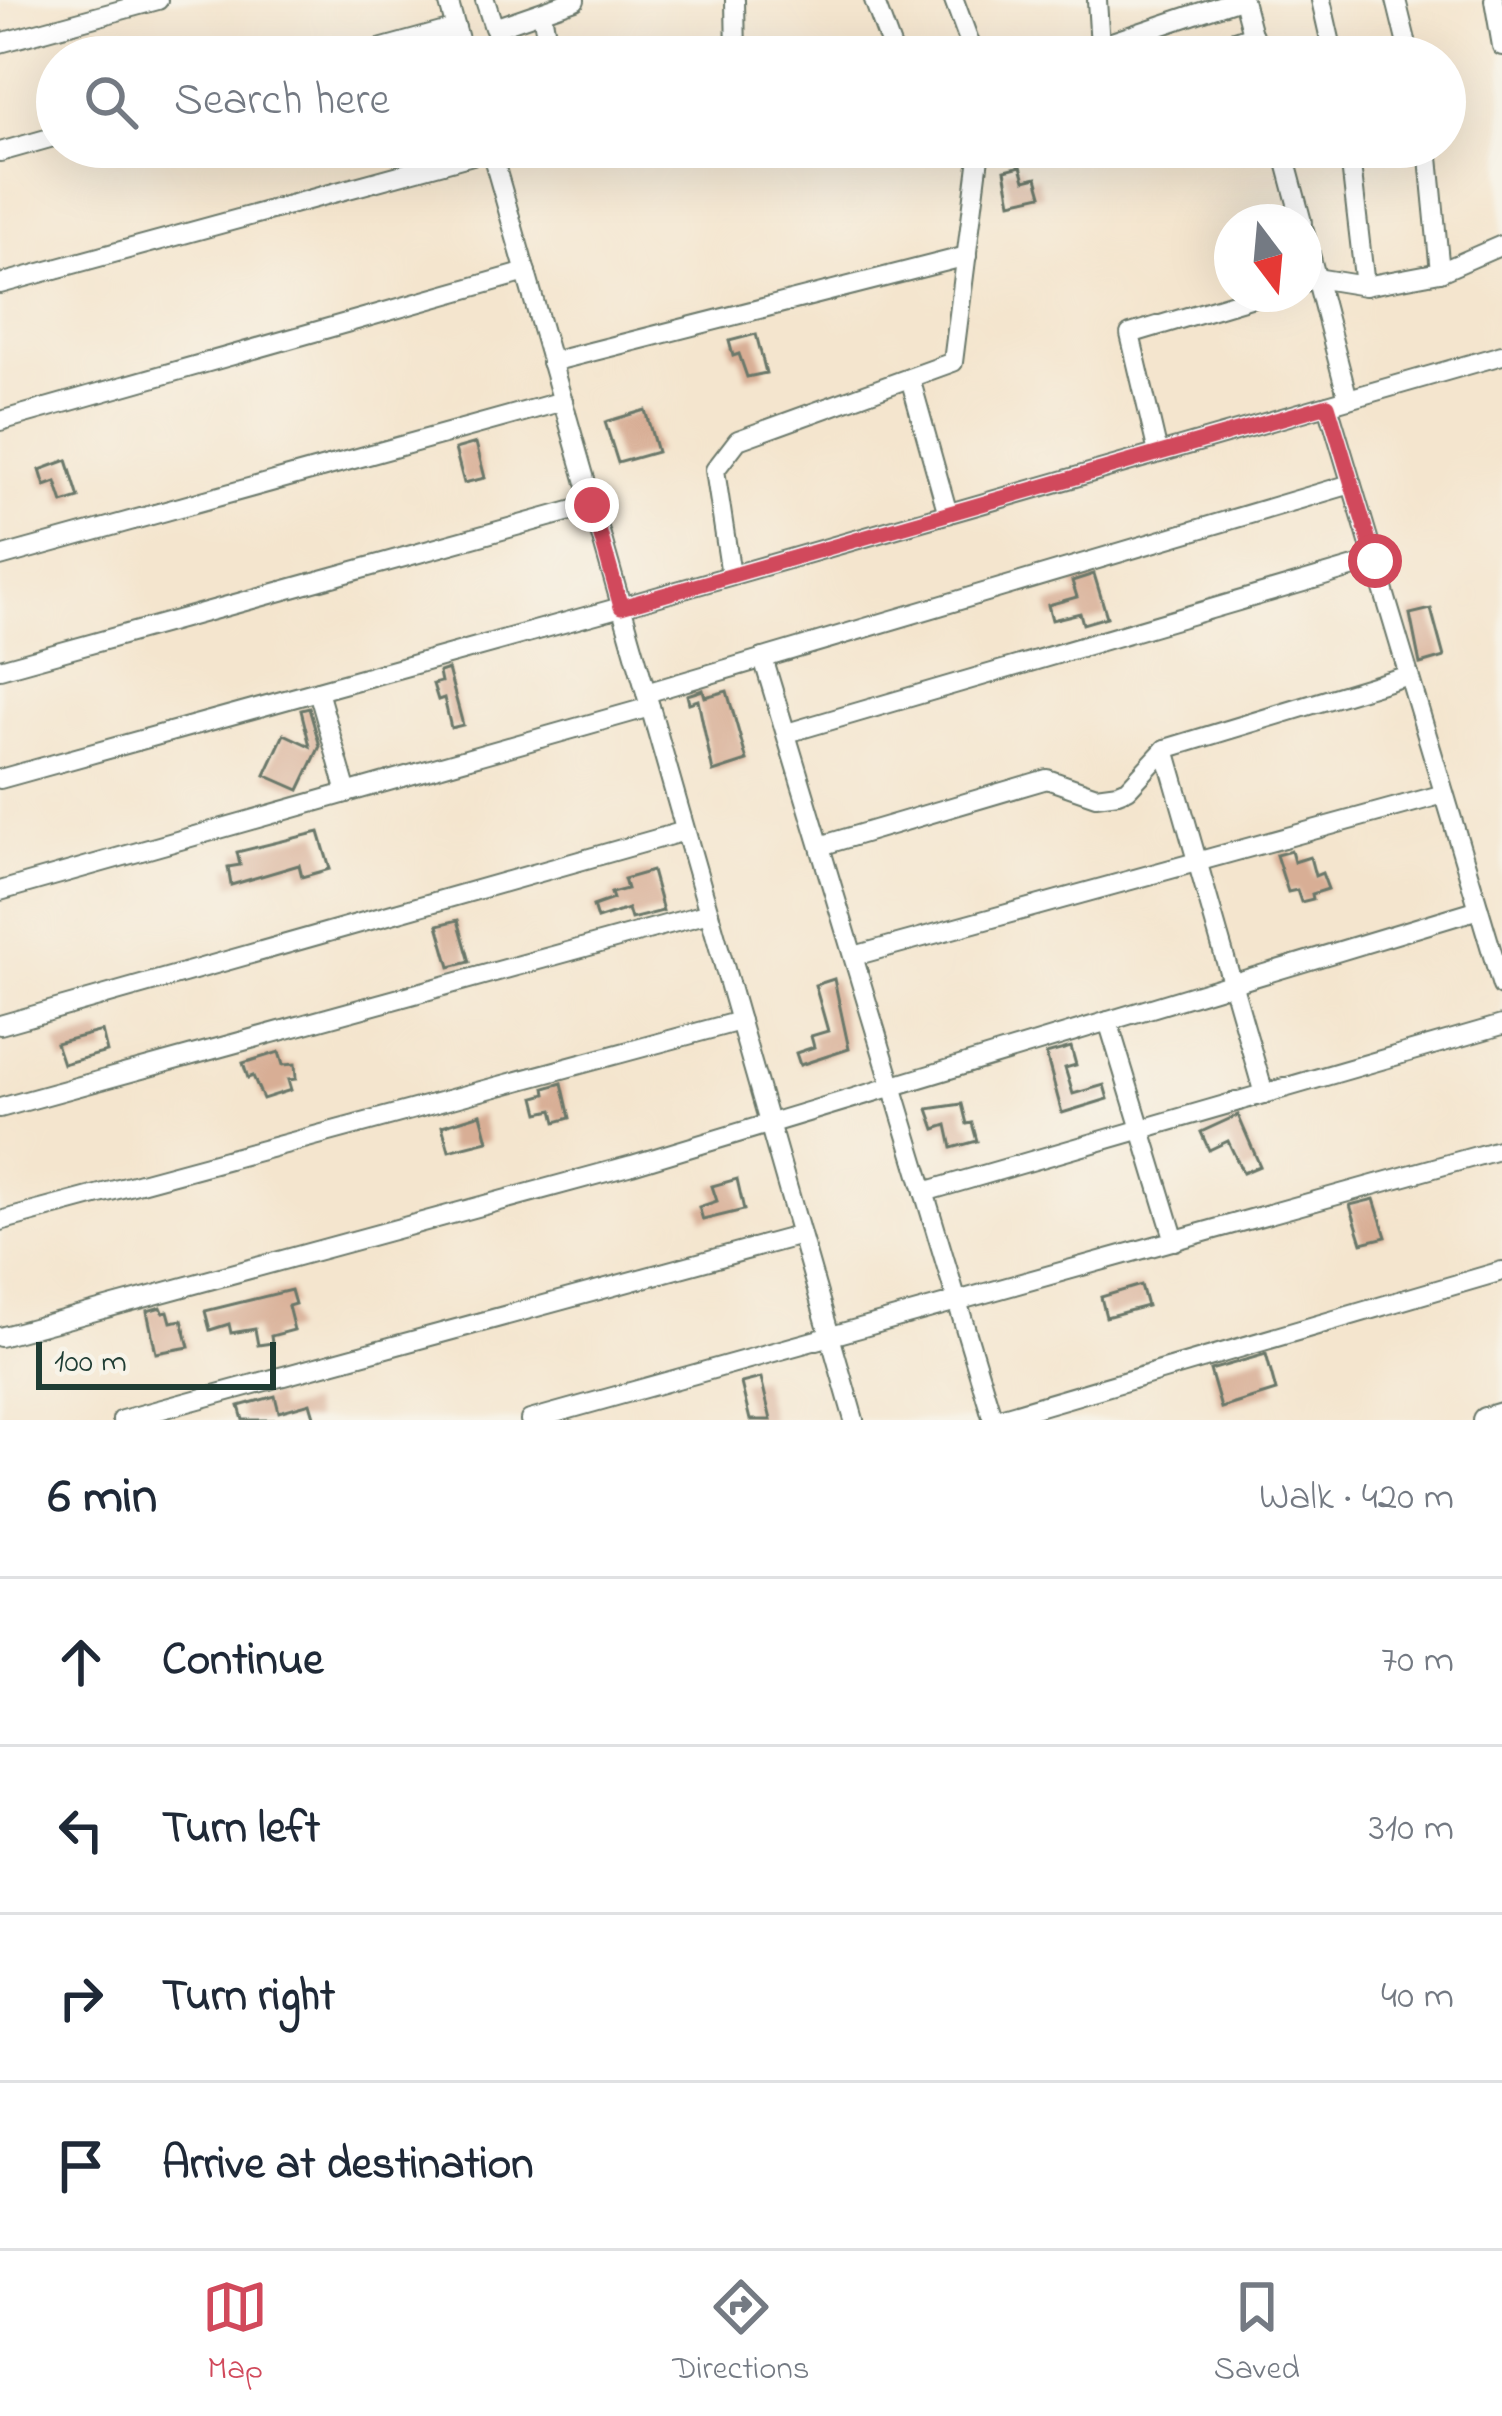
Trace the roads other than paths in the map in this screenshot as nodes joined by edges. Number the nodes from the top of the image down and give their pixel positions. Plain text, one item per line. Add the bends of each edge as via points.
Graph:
1 (158, 0) edge
2 (448, 0) edge
3 (484, 0) edge
4 (575, 0) edge
5 (735, 0) edge
6 (874, 0) edge
7 (954, 0) edge
8 (1096, 0) edge
9 (1240, 0) edge
10 (1322, 0) edge
11 (1396, 0) edge
12 (1494, 0) edge
13 (542, 13) junction
14 (456, 28) junction
15 (1252, 35) joint
16 (427, 36) edge
17 (458, 36) edge
18 (546, 36) edge
19 (736, 36) edge
20 (887, 36) edge
21 (968, 36) edge
22 (1099, 36) edge
23 (1130, 36) edge
24 (1249, 36) edge
25 (1330, 36) edge
26 (1405, 36) edge
27 (0, 43) edge
28 (1502, 46) edge
29 (36, 142) edge
30 (0, 152) edge
31 (418, 168) edge
32 (496, 168) edge
33 (978, 168) edge
34 (1288, 168) edge
35 (1351, 168) edge
36 (1430, 168) edge
37 (1297, 204) edge
38 (1502, 245) edge
39 (967, 256) junction
40 (526, 272) junction
41 (1440, 272) junction
42 (1322, 281) edge
43 (0, 284) edge
44 (1365, 286) junction
45 (1214, 309) edge
46 (1320, 312) edge
47 (1502, 355) edge
48 (551, 362) junction
49 (910, 378) junction
50 (1348, 399) junction
51 (563, 401) junction
52 (1328, 405) junction
53 (0, 422) edge
54 (1158, 454) junction
55 (1351, 484) junction
56 (592, 505) junction
57 (948, 514) junction
58 (0, 557) edge
59 (1375, 561) junction
60 (731, 575) junction
61 (621, 607) junction
62 (763, 658) junction
63 (0, 669) edge
64 (1409, 675) junction
65 (318, 691) junction
66 (648, 700) junction
67 (787, 734) junction
68 (1165, 749) junction
69 (0, 779) edge
70 (346, 793) junction
71 (1444, 794) junction
72 (685, 830) junction
73 (820, 846) junction
74 (1197, 862) junction
75 (0, 892) edge
76 (1479, 909) junction
77 (709, 913) junction
78 (854, 956) junction
79 (1232, 984) junction
80 (1502, 986) edge
81 (740, 1021) junction
82 (1108, 1021) junction
83 (1502, 1024) edge
84 (0, 1025) edge
85 (893, 1086) junction
86 (1264, 1094) junction
87 (0, 1108) edge
88 (769, 1124) junction
89 (1141, 1129) junction
90 (1502, 1149) edge
91 (924, 1192) junction
92 (0, 1221) edge
93 (801, 1235) junction
94 (1175, 1241) junction
95 (1502, 1271) edge
96 (958, 1303) junction
97 (0, 1337) edge
98 (830, 1339) junction
99 (1502, 1415) edge
100 (122, 1420) edge
101 (530, 1420) edge
102 (854, 1420) edge
103 (1485, 1420) edge

1 - 27 street
2 - 14 street
3 - 13 street via 494,28
4 - 13 street
5 - 19 street
6 - 20 street
7 - 21 street
8 - 22 street
9 - 15 street
9 - 23 street
10 - 25 street
11 - 26 street
12 - 28 street
13 - 18 street
14 - 16 street
14 - 17 street
15 - 24 street
29 - 30 street
31 - 43 street
32 - 40 street
33 - 39 street
34 - 37 street
35 - 44 street
36 - 41 street
38 - 41 street
39 - 48 street
39 - 49 street via 952,362
40 - 48 street
40 - 53 street
41 - 44 street
42 - 44 street
45 - 54 street via 1130,334
46 - 50 street
47 - 50 street
48 - 51 street
49 - 57 street
49 - 60 street via 738,440 715,470
50 - 52 street
51 - 56 street
51 - 58 street
52 - 54 street
52 - 55 street
54 - 57 street
55 - 59 street
55 - 62 street
56 - 61 street
56 - 63 street
57 - 60 street
59 - 64 street
59 - 67 street
60 - 61 street
61 - 65 street
61 - 66 street
62 - 66 street
62 - 67 street
64 - 68 street
64 - 71 street
65 - 69 street
65 - 70 street
66 - 70 street
66 - 72 street
67 - 73 street
68 - 73 street via 1127,789 1107,796 1047,779
68 - 74 street
70 - 75 street
71 - 74 street
71 - 76 street
72 - 77 street
72 - 84 street
73 - 78 street
74 - 78 street
74 - 79 street
76 - 79 street
76 - 80 street
77 - 81 street
77 - 87 street
78 - 85 street
79 - 82 street
79 - 86 street
81 - 88 street
81 - 92 street
82 - 85 street
82 - 89 street
83 - 86 street
85 - 88 street
85 - 91 street
86 - 89 street
88 - 93 street
88 - 97 street
89 - 91 street
89 - 94 street
90 - 94 street
91 - 96 street
93 - 98 street
93 - 100 street
94 - 96 street
95 - 96 street via 993,1420
96 - 98 street
98 - 101 street
98 - 102 street
99 - 103 street

